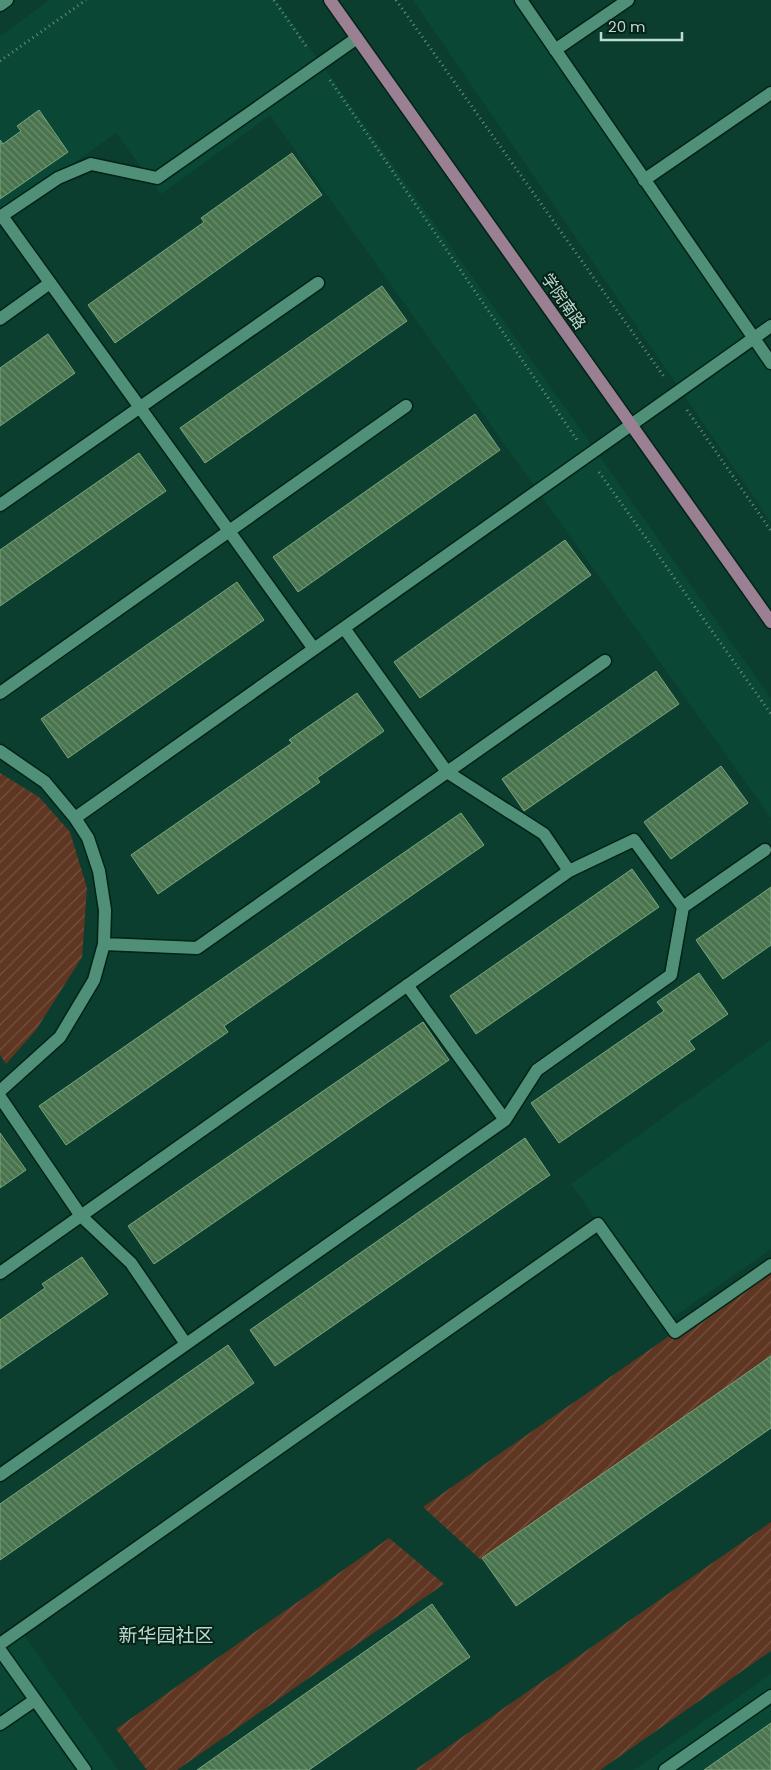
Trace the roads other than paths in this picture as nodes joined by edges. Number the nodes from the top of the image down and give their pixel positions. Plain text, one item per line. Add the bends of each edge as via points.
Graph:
1 (7, 0) edge
2 (330, 0) edge
3 (521, 0) edge
4 (628, 0) edge
5 (0, 5) edge
6 (357, 38) junction
7 (555, 50) junction
8 (771, 93) edge
9 (644, 180) junction
10 (1, 217) edge
11 (318, 283) dead end
12 (50, 284) junction
13 (0, 319) edge
14 (771, 326) edge
15 (754, 338) junction
16 (771, 363) edge
17 (406, 406) dead end
18 (139, 407) junction
19 (632, 424) junction
20 (0, 505) edge
21 (229, 531) junction
22 (771, 622) edge
23 (344, 628) junction
24 (314, 649) junction
25 (605, 661) dead end
26 (0, 693) edge
27 (0, 751) edge
28 (447, 772) junction
29 (75, 818) junction
30 (765, 850) dead end
31 (569, 871) junction
32 (683, 907) junction
33 (104, 944) junction
34 (407, 985) junction
35 (0, 1091) edge
36 (0, 1097) edge
37 (505, 1120) junction
38 (81, 1216) junction
39 (771, 1265) edge
40 (0, 1273) edge
41 (186, 1344) junction
42 (0, 1475) edge
43 (0, 1644) edge
44 (0, 1650) edge
45 (771, 1696) edge
46 (35, 1700) junction
47 (0, 1724) edge
48 (85, 1770) edge
49 (665, 1770) edge

1 - 5 street
2 - 6 main road, 学院南路
3 - 7 street
4 - 7 street
6 - 10 street via 158,178 90,164 58,178
6 - 19 main road, 学院南路
7 - 9 street
8 - 9 street
9 - 15 street
10 - 12 street
11 - 18 street
12 - 13 street
12 - 18 street
14 - 15 street
15 - 16 street
15 - 19 street
17 - 21 street
18 - 20 street
18 - 21 street
19 - 22 main road, 学院南路
19 - 23 street
21 - 24 street
21 - 26 street
23 - 24 street
23 - 28 street
24 - 29 street
25 - 28 street
27 - 29 street via 45,782
28 - 31 street via 544,834
28 - 33 street via 198,948
29 - 33 street via 88,838 99,871 105,910
30 - 32 street
31 - 32 street via 634,840
31 - 34 street
32 - 37 street via 671,975 537,1070
33 - 35 street via 94,980 60,1037
34 - 37 street
34 - 38 street
36 - 38 street
37 - 41 street
38 - 40 street
38 - 41 street via 131,1263
39 - 43 street via 675,1332 598,1224
41 - 42 street
44 - 46 street
45 - 49 street
46 - 47 street
46 - 48 street

